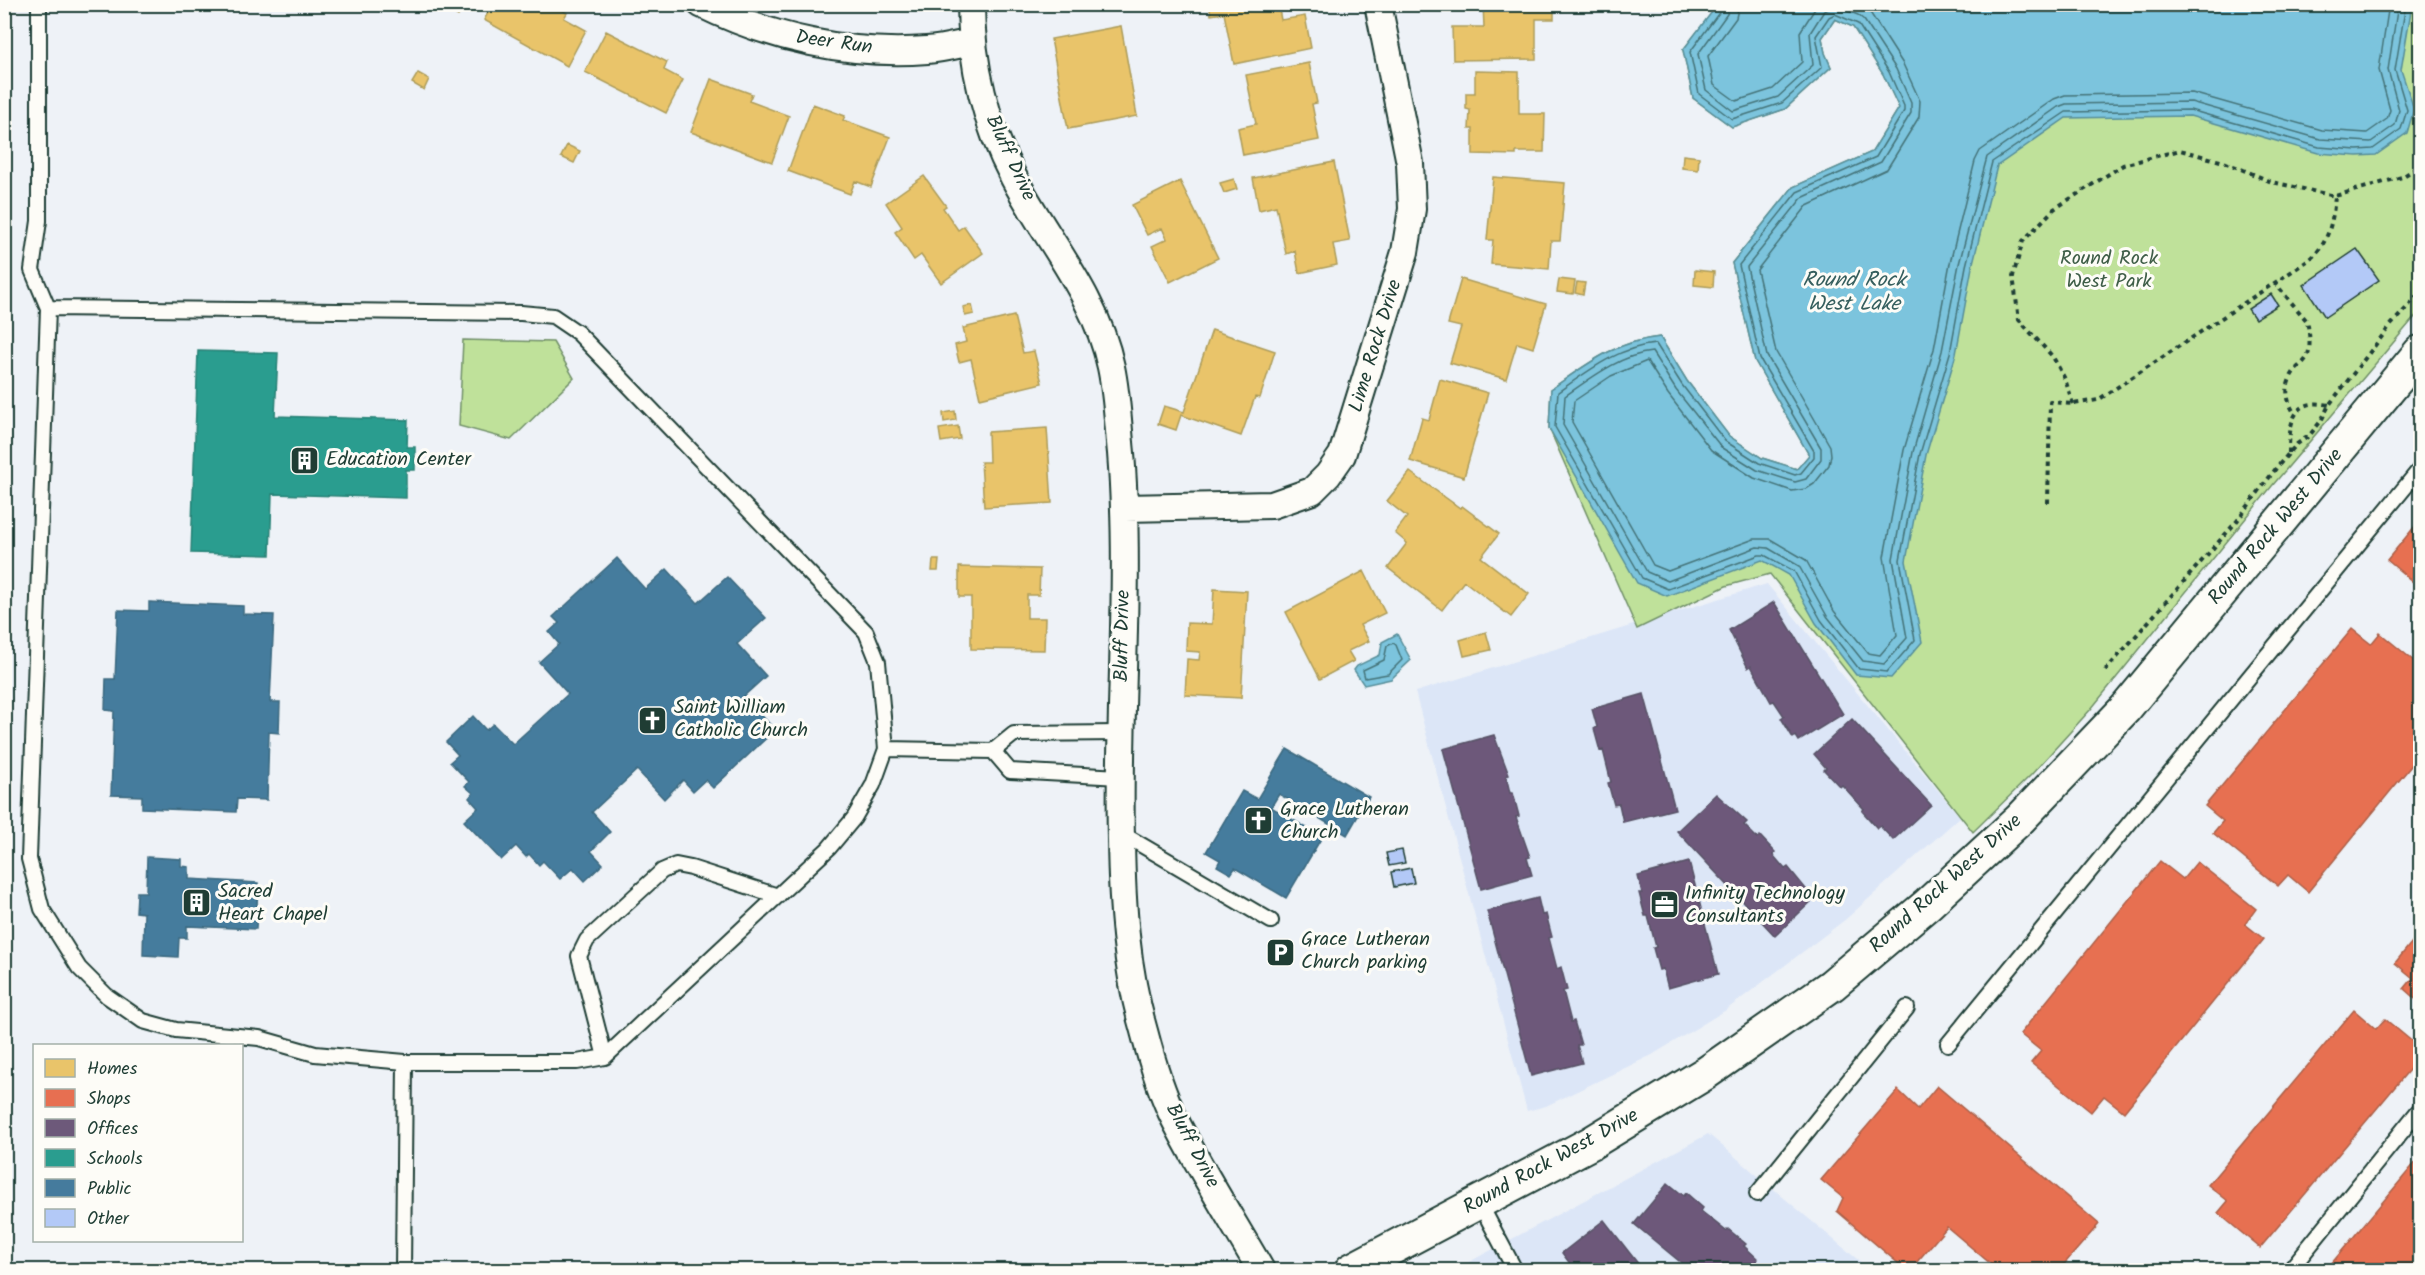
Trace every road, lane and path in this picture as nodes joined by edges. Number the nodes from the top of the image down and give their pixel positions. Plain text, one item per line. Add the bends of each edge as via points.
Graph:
1 (39, 4) edge
2 (701, 4) edge
3 (971, 4) edge
4 (1378, 4) edge
5 (972, 42) junction
6 (2421, 166) edge
7 (2335, 196) junction
8 (2274, 282) junction
9 (2421, 293) edge
10 (48, 308) junction
11 (2421, 352) edge
12 (2073, 404) junction
13 (2329, 405) junction
14 (2295, 414) junction
15 (2289, 453) junction
16 (2421, 469) edge
17 (2048, 503) dead end
18 (1125, 508) junction
19 (2105, 671) dead end
20 (1120, 734) junction
21 (886, 749) junction
22 (993, 751) junction
23 (1119, 777) junction
24 (1121, 833) junction
25 (778, 896) junction
26 (1271, 921) dead end
27 (1907, 1008) dead end
28 (1948, 1044) dead end
29 (605, 1057) junction
30 (405, 1062) junction
31 (2421, 1109) edge
32 (1756, 1194) dead end
33 (1479, 1202) junction
34 (403, 1270) edge
35 (1261, 1270) edge
36 (1351, 1270) edge
37 (1515, 1270) edge
38 (2290, 1270) edge

1 - 10 lane via 39,221 32,270
2 - 5 street, Deer Run via 774,34 822,44 906,51
3 - 5 street, Bluff Drive
4 - 18 street, Lime Rock Drive via 1410,163 1412,209 1405,252 1342,456 1312,491 1272,505
5 - 18 street, Bluff Drive via 981,90 1014,178 1080,286 1099,325 1111,367
6 - 7 path via 2402,177
7 - 8 path via 2334,216 2318,252
7 - 12 path via 2272,182 2224,162 2180,150 2123,165 2054,209 2023,241 2013,276 2019,320 2053,357
8 - 12 path via 2098,400
8 - 14 path via 2308,325 2309,352 2289,379 2286,391
9 - 13 path via 2390,326
10 - 21 lane via 553,316 578,333 866,632 878,662
10 - 30 lane via 29,859 42,909 79,968 107,996 143,1021 176,1030 259,1038 315,1054
11 - 33 street, Round Rock West Drive via 2125,709 2020,819 1928,904 1832,985 1706,1073 1591,1143
12 - 17 path via 2050,402
13 - 14 path via 2320,403
13 - 15 path via 2321,421
14 - 15 path via 2289,429
15 - 19 path via 2237,521
16 - 28 lane
18 - 20 street, Bluff Drive
20 - 22 lane via 1014,734
20 - 23 street, Bluff Drive
21 - 22 lane
21 - 25 lane via 854,818 829,848
22 - 23 lane via 1010,771
23 - 24 street, Bluff Drive
24 - 26 lane
24 - 35 street, Bluff Drive via 1122,914 1144,1031 1173,1117
25 - 29 lane
25 - 29 lane via 676,865 662,871 594,933 579,956
27 - 32 lane
29 - 30 lane via 577,1062
30 - 34 lane
31 - 38 lane
33 - 36 street, Round Rock West Drive
33 - 37 lane

